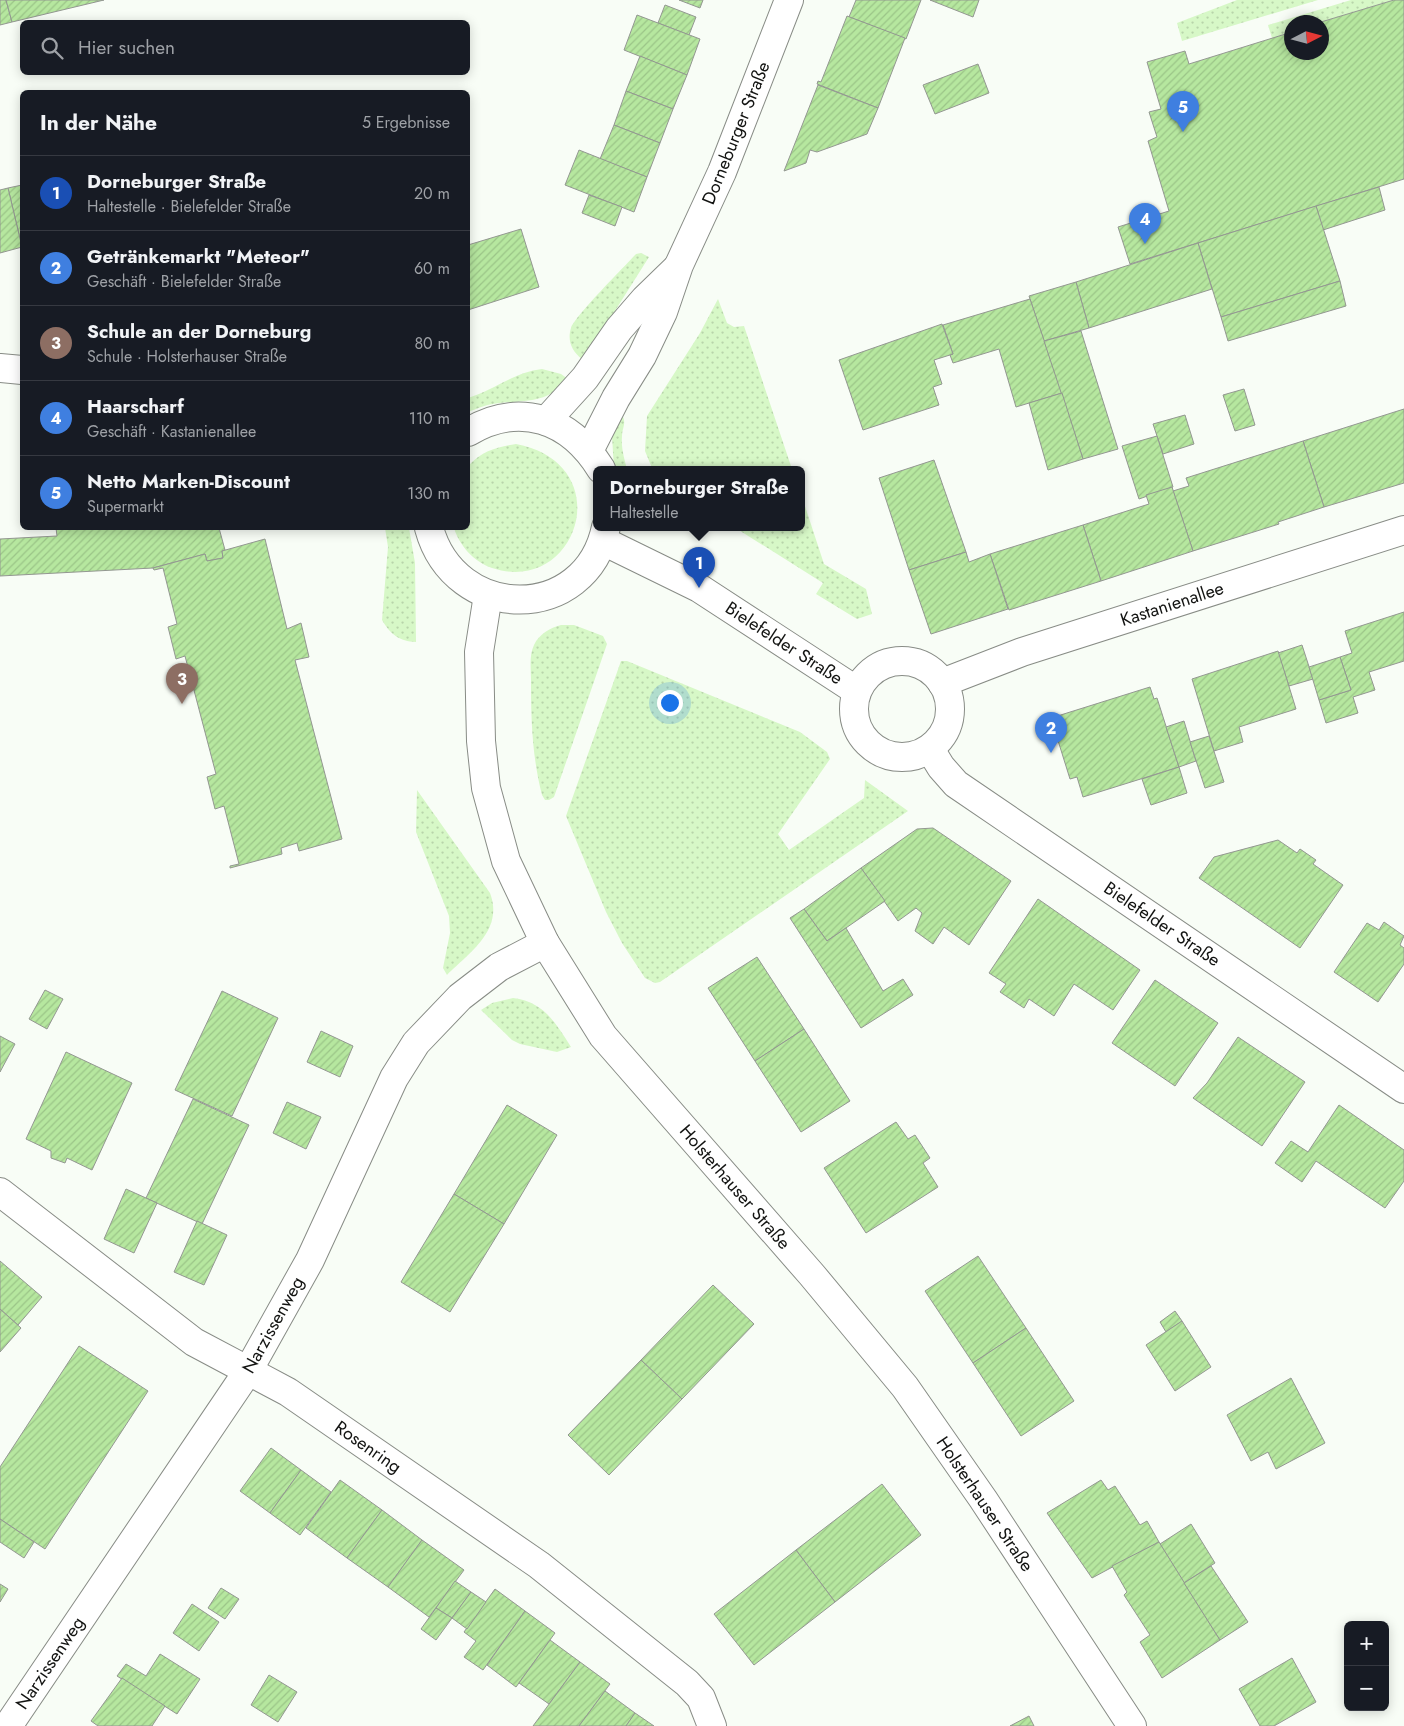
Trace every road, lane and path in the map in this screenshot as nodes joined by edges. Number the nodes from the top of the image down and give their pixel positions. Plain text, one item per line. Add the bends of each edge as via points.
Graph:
1 (790, 0) edge
2 (680, 265) junction
3 (0, 368) edge
4 (20, 370) edge
5 (546, 421) junction
6 (470, 431) edge
7 (595, 460) edge
8 (430, 530) edge
9 (1404, 530) edge
10 (605, 534) edge
11 (488, 595) junction
12 (942, 683) junction
13 (857, 691) junction
14 (930, 749) junction
15 (545, 943) junction
16 (1404, 1089) edge
17 (0, 1192) edge
18 (248, 1372) junction
19 (8, 1726) edge
20 (712, 1726) edge
21 (1132, 1726) edge

1 - 2 street, Dorneburger Straße via 722,172
2 - 5 street, Dorneburger Straße via 619,329 585,378
2 - 7 street, Dorneburger Straße via 642,356 616,398
3 - 4 street
5 - 6 street via 524,416 502,418 480,424
5 - 7 street via 569,432
8 - 11 street via 433,544 446,566 465,584
9 - 12 street, Kastanienallee via 1022,652
10 - 11 street via 585,570 553,593 532,599 510,600
10 - 13 street, Bielefelder Straße via 699,588
11 - 15 street, Holsterhauser Straße via 479,652 481,741 486,788 506,861
12 - 13 street via 926,668 914,662 900,661 886,663 874,670
12 - 14 street via 950,700 950,714 947,728
13 - 14 street via 855,718 867,743 890,756 917,755
14 - 16 street, Bielefelder Straße via 956,784
15 - 18 street, Narzissenweg via 499,967 460,997 416,1043 394,1078 310,1260
15 - 21 street, Holsterhauser Straße via 603,1036 812,1275 904,1387 1001,1525
17 - 18 street, Rosenring via 194,1342
18 - 19 street, Narzissenweg
18 - 20 street, Rosenring via 288,1392 539,1565 686,1683 701,1698

